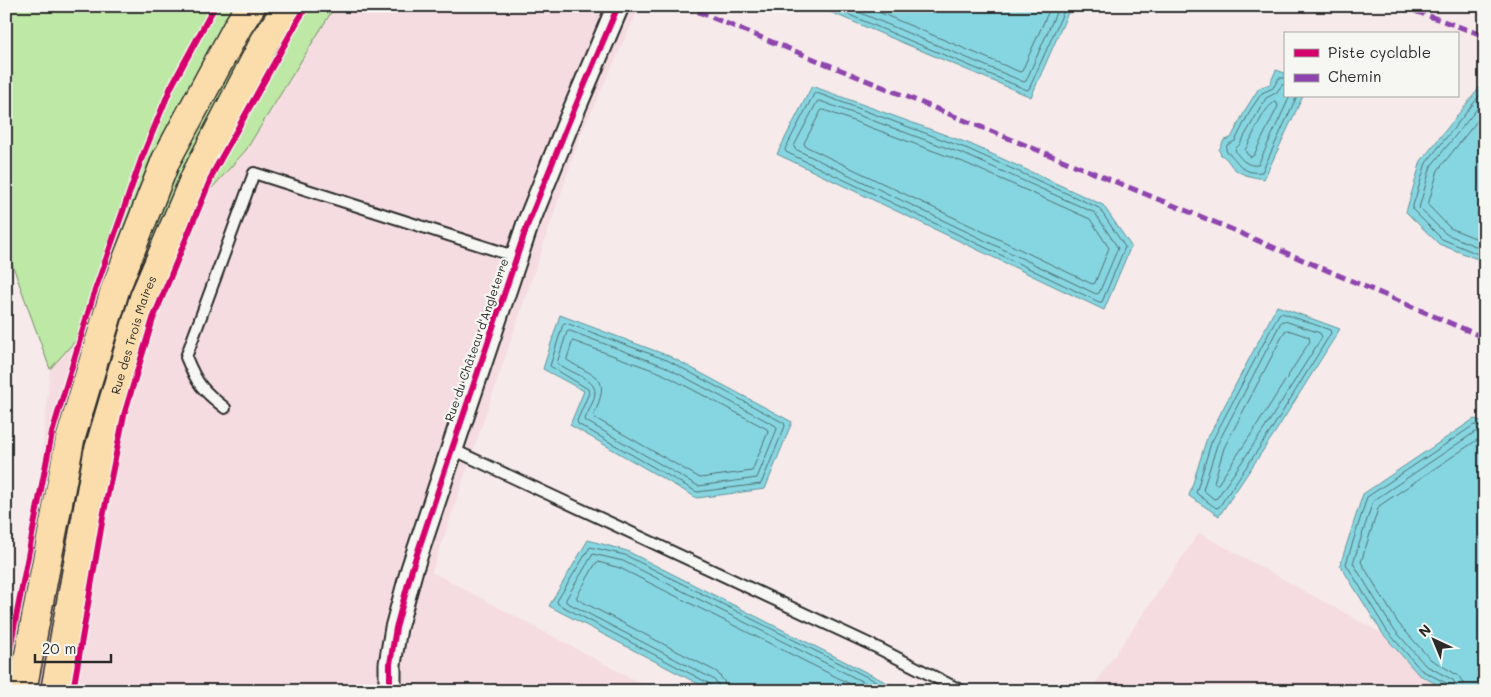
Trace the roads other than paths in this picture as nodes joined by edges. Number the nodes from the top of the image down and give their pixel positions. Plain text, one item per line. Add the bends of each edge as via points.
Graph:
1 (251, 6) edge
2 (288, 6) edge
3 (618, 6) edge
4 (517, 257) junction
5 (225, 408) dead end
6 (452, 449) junction
7 (22, 691) edge
8 (54, 691) edge
9 (390, 691) edge
10 (962, 691) edge

1 - 7 main road via 166,160 115,290 70,440
2 - 8 main road, Rue des Trois Maires via 265,41 196,175 144,298 98,453
3 - 4 street, Rue du Château d'Angleterre
4 - 5 lane via 254,173 186,357 195,379
4 - 6 street, Rue du Château d'Angleterre
6 - 9 street, Rue du Château d'Angleterre via 396,628 390,664
6 - 10 lane via 878,648

